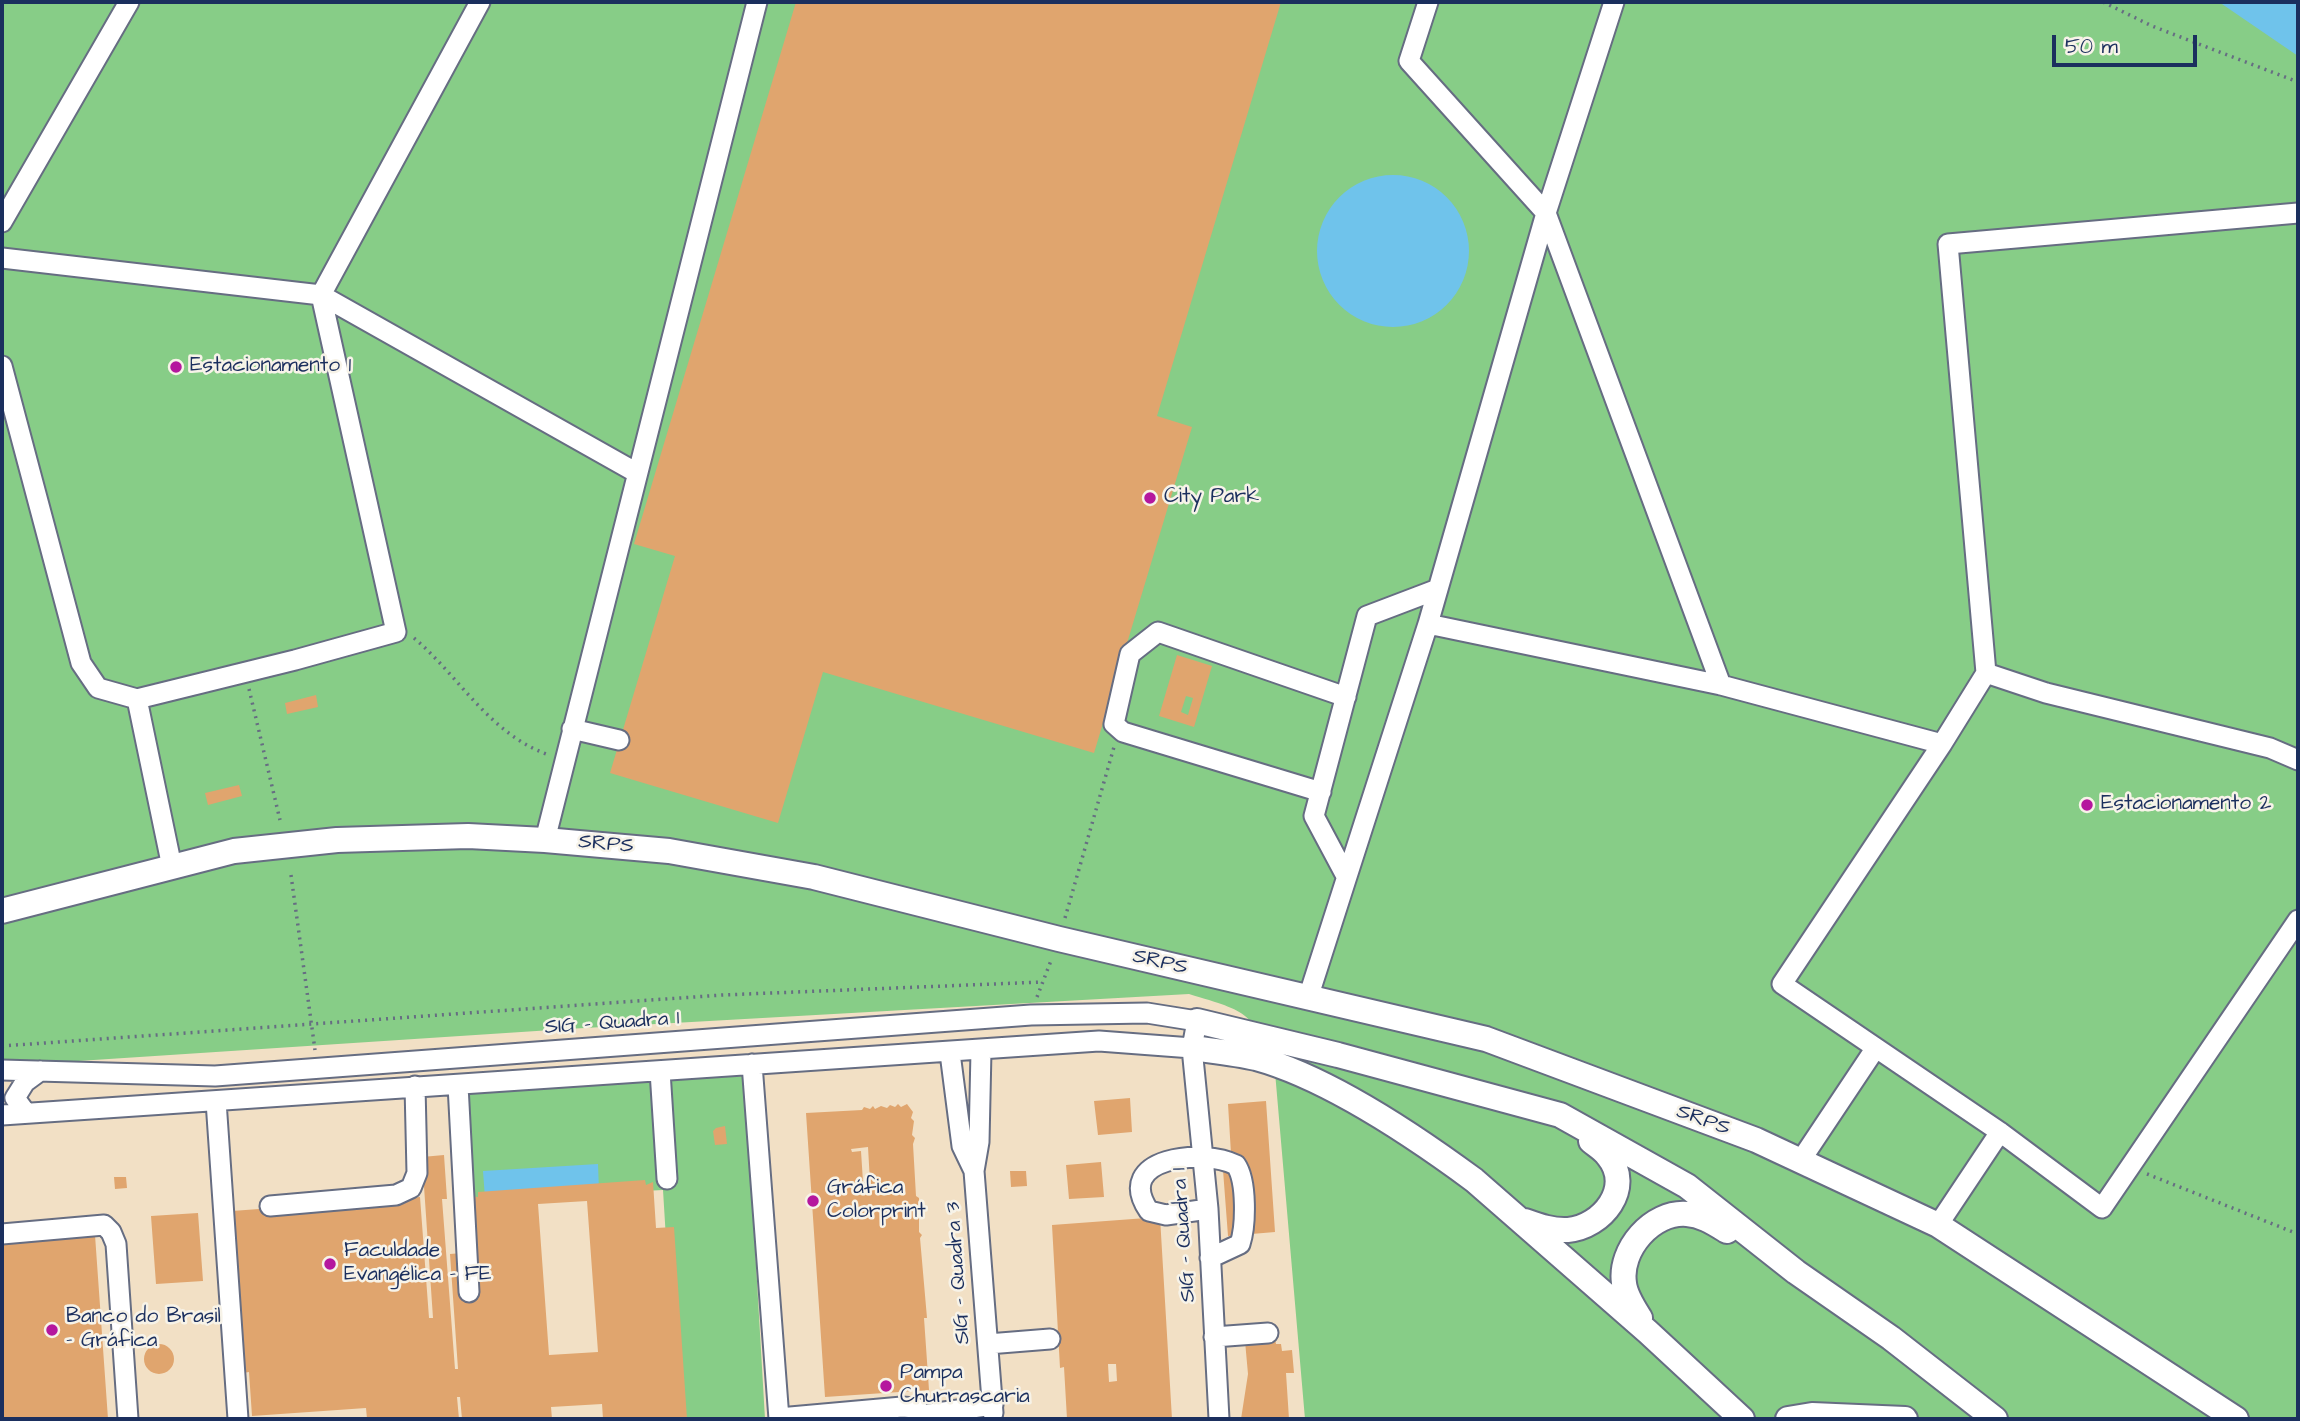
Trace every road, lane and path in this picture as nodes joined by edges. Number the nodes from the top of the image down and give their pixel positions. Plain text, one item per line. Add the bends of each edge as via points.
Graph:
1 (129, 2) edge
2 (481, 2) edge
3 (757, 2) edge
4 (1428, 2) edge
5 (1614, 2) edge
6 (2103, 2) edge
7 (2298, 82) edge
8 (1546, 213) junction
9 (2298, 213) edge
10 (2, 222) edge
11 (2, 258) edge
12 (321, 295) junction
13 (2, 366) edge
14 (637, 473) junction
15 (1438, 589) junction
16 (1428, 624) junction
17 (396, 632) junction
18 (245, 672) junction
19 (1986, 673) junction
20 (1721, 685) junction
21 (1346, 697) junction
22 (137, 699) junction
23 (572, 729) junction
24 (1119, 729) junction
25 (619, 740) dead end
26 (1942, 744) junction
27 (2298, 760) edge
28 (564, 761) junction
29 (1321, 792) junction
30 (279, 820) dead end
31 (545, 840) junction
32 (172, 867) junction
33 (291, 875) dead end
34 (1346, 876) junction
35 (2, 911) edge
36 (2298, 920) edge
37 (1059, 939) junction
38 (1043, 982) junction
39 (1308, 998) junction
40 (1031, 1015) junction
41 (1197, 1021) junction
42 (311, 1024) junction
43 (2, 1046) edge
44 (1192, 1048) junction
45 (1875, 1049) junction
46 (981, 1051) junction
47 (950, 1053) junction
48 (752, 1064) junction
49 (317, 1069) junction
50 (2, 1070) edge
51 (660, 1071) junction
52 (40, 1072) junction
53 (457, 1085) junction
54 (415, 1086) junction
55 (216, 1101) junction
56 (26, 1113) junction
57 (2, 1115) edge
58 (1560, 1115) junction
59 (2000, 1132) junction
60 (1202, 1157) junction
61 (1801, 1160) junction
62 (2130, 1167) junction
63 (974, 1171) junction
64 (667, 1179) dead end
65 (270, 1206) dead end
66 (1208, 1209) junction
67 (1521, 1220) junction
68 (1938, 1225) junction
69 (2, 1234) edge
70 (2298, 1234) edge
71 (1210, 1258) junction
72 (1796, 1272) junction
73 (469, 1292) dead end
74 (1648, 1332) junction
75 (1268, 1333) dead end
76 (1214, 1337) junction
77 (1050, 1339) dead end
78 (988, 1344) junction
79 (1800, 1417) edge
80 (128, 1419) edge
81 (238, 1419) edge
82 (779, 1419) edge
83 (1219, 1419) edge
84 (1742, 1419) edge
85 (1905, 1419) edge
86 (1995, 1419) edge
87 (2236, 1419) edge

1 - 10 street
2 - 12 street
3 - 14 street
4 - 8 street via 1409,61
5 - 8 street
6 - 7 path via 2151,26
8 - 15 street
8 - 20 street
9 - 19 street via 1948,244
11 - 12 street
12 - 14 street
12 - 17 street
13 - 22 street via 82,663 98,688
14 - 23 street
15 - 16 street
15 - 21 street via 1367,616
16 - 20 street
16 - 34 street
17 - 18 street
17 - 28 path via 421,644 513,739
18 - 22 street
18 - 30 path
19 - 26 street
19 - 27 street via 2046,693 2270,748
20 - 26 street
21 - 24 street via 1158,632 1130,654 1114,724
21 - 29 street
22 - 32 street
23 - 25 street
23 - 28 street
24 - 29 street
24 - 37 path
26 - 45 street via 1782,984
28 - 31 street
29 - 34 street via 1314,816
31 - 32 main road, SRPS via 468,836 337,840 234,851
31 - 37 main road, SRPS via 669,851 761,866
32 - 35 main road, SRPS
33 - 42 path
34 - 39 street
36 - 62 street
37 - 38 path
37 - 39 main road, SRPS
38 - 40 path
38 - 42 path via 722,995
39 - 61 main road, SRPS via 1486,1039
40 - 41 street, SIG - Quadra 1 via 1147,1013
40 - 49 street, SIG - Quadra 1
41 - 44 street, SIG - Quadra 1
41 - 58 main road
42 - 43 path
42 - 49 path
44 - 46 street via 1114,1040
44 - 60 street, SIG - Quadra 1
44 - 67 main road via 1255,1058 1312,1078 1444,1158
45 - 59 street
45 - 61 street
46 - 47 street
46 - 63 street, SIG - Quadra 3
47 - 48 street
47 - 63 street, SIG - Quadra 3 via 962,1146
48 - 51 street
48 - 82 street
49 - 52 street, SIG - Quadra 1 via 215,1076
50 - 52 street, SIG - Quadra 1
51 - 53 street
51 - 64 street
52 - 56 street via 15,1098
53 - 54 street
53 - 73 street
54 - 55 street
54 - 65 street via 417,1173 411,1188 396,1195
55 - 56 street
55 - 81 street
56 - 57 street
58 - 67 main road via 1609,1156 1617,1175 1610,1208 1598,1221 1566,1230
58 - 72 main road via 1687,1186
59 - 62 street via 2102,1208
59 - 68 street
60 - 66 street, SIG - Quadra 1
60 - 66 street via 1161,1162 1142,1179 1140,1189 1142,1201 1155,1214
60 - 71 street via 1224,1159 1240,1171 1245,1229 1240,1244
61 - 68 main road, SRPS
62 - 70 path
63 - 78 street, SIG - Quadra 3
66 - 71 street, SIG - Quadra 1
67 - 74 main road
68 - 87 main road, SRPS
69 - 80 street via 104,1225 111,1232 116,1244
71 - 76 street, SIG - Quadra 1
72 - 74 main road via 1705,1218 1684,1213 1666,1217 1642,1234 1624,1265 1625,1291
72 - 86 main road
74 - 84 main road
75 - 76 street
76 - 83 street, SIG - Quadra 1
77 - 78 street
78 - 82 street, SIG - Quadra 3 via 993,1409 923,1415 916,1408 902,1407
79 - 85 main road

